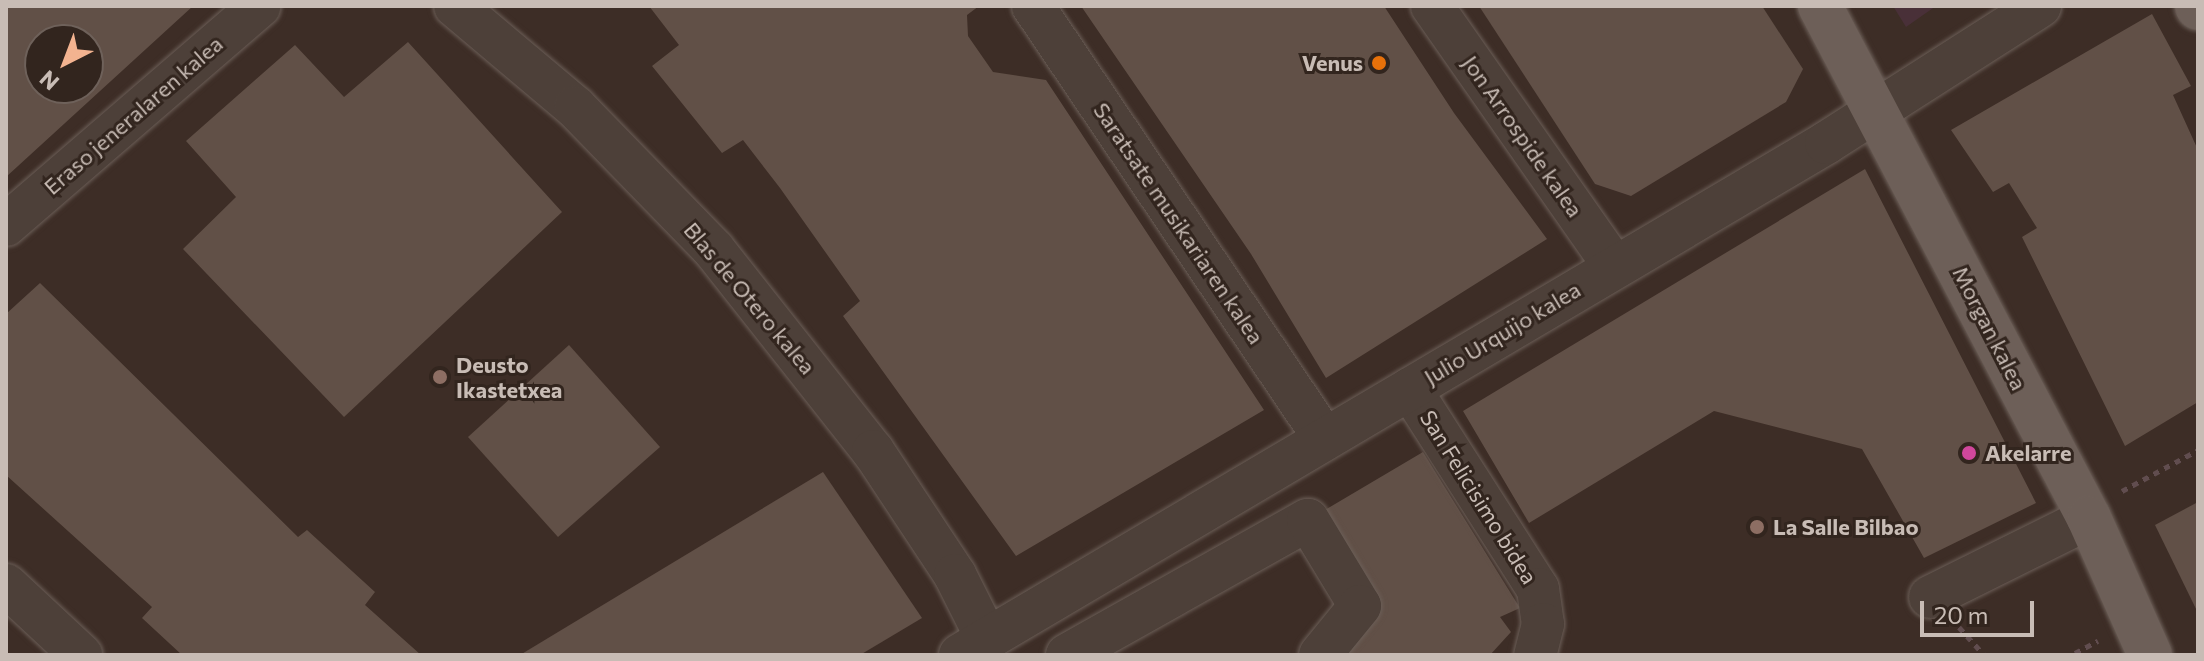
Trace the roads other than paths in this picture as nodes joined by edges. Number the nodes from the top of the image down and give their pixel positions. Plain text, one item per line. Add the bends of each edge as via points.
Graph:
1 (260, 6) edge
2 (455, 6) edge
3 (1033, 6) edge
4 (1432, 6) edge
5 (1820, 6) edge
6 (2035, 7) edge
7 (1879, 111) junction
8 (6, 225) edge
9 (1614, 266) junction
10 (1410, 389) junction
11 (1325, 439) junction
12 (2102, 507) junction
13 (6, 585) edge
14 (1930, 597) dead end
15 (974, 647) edge
16 (81, 655) edge
17 (1067, 655) edge
18 (1320, 655) edge
19 (1535, 655) edge
20 (2150, 655) edge

1 - 8 street, Eraso jeneralaren kalea
2 - 15 street, Blas de Otero kalea via 575,107 714,250 873,451 955,575
3 - 11 street, Saratsate musikariaren kalea
4 - 9 street, Jon Arrospide kalea
5 - 7 main road, Morgan kalea
6 - 7 street, Julio Urquijo kalea
7 - 9 street, Julio Urquijo kalea
7 - 12 main road, Morgan kalea
9 - 10 street, Julio Urquijo kalea
10 - 11 street, Julio Urquijo kalea
10 - 19 street, San Felicisimo bidea via 1538,589 1543,624
11 - 15 street, Julio Urquijo kalea
12 - 14 street
12 - 20 main road, Morgan kalea
13 - 16 street
17 - 18 street via 1308,520 1360,606

